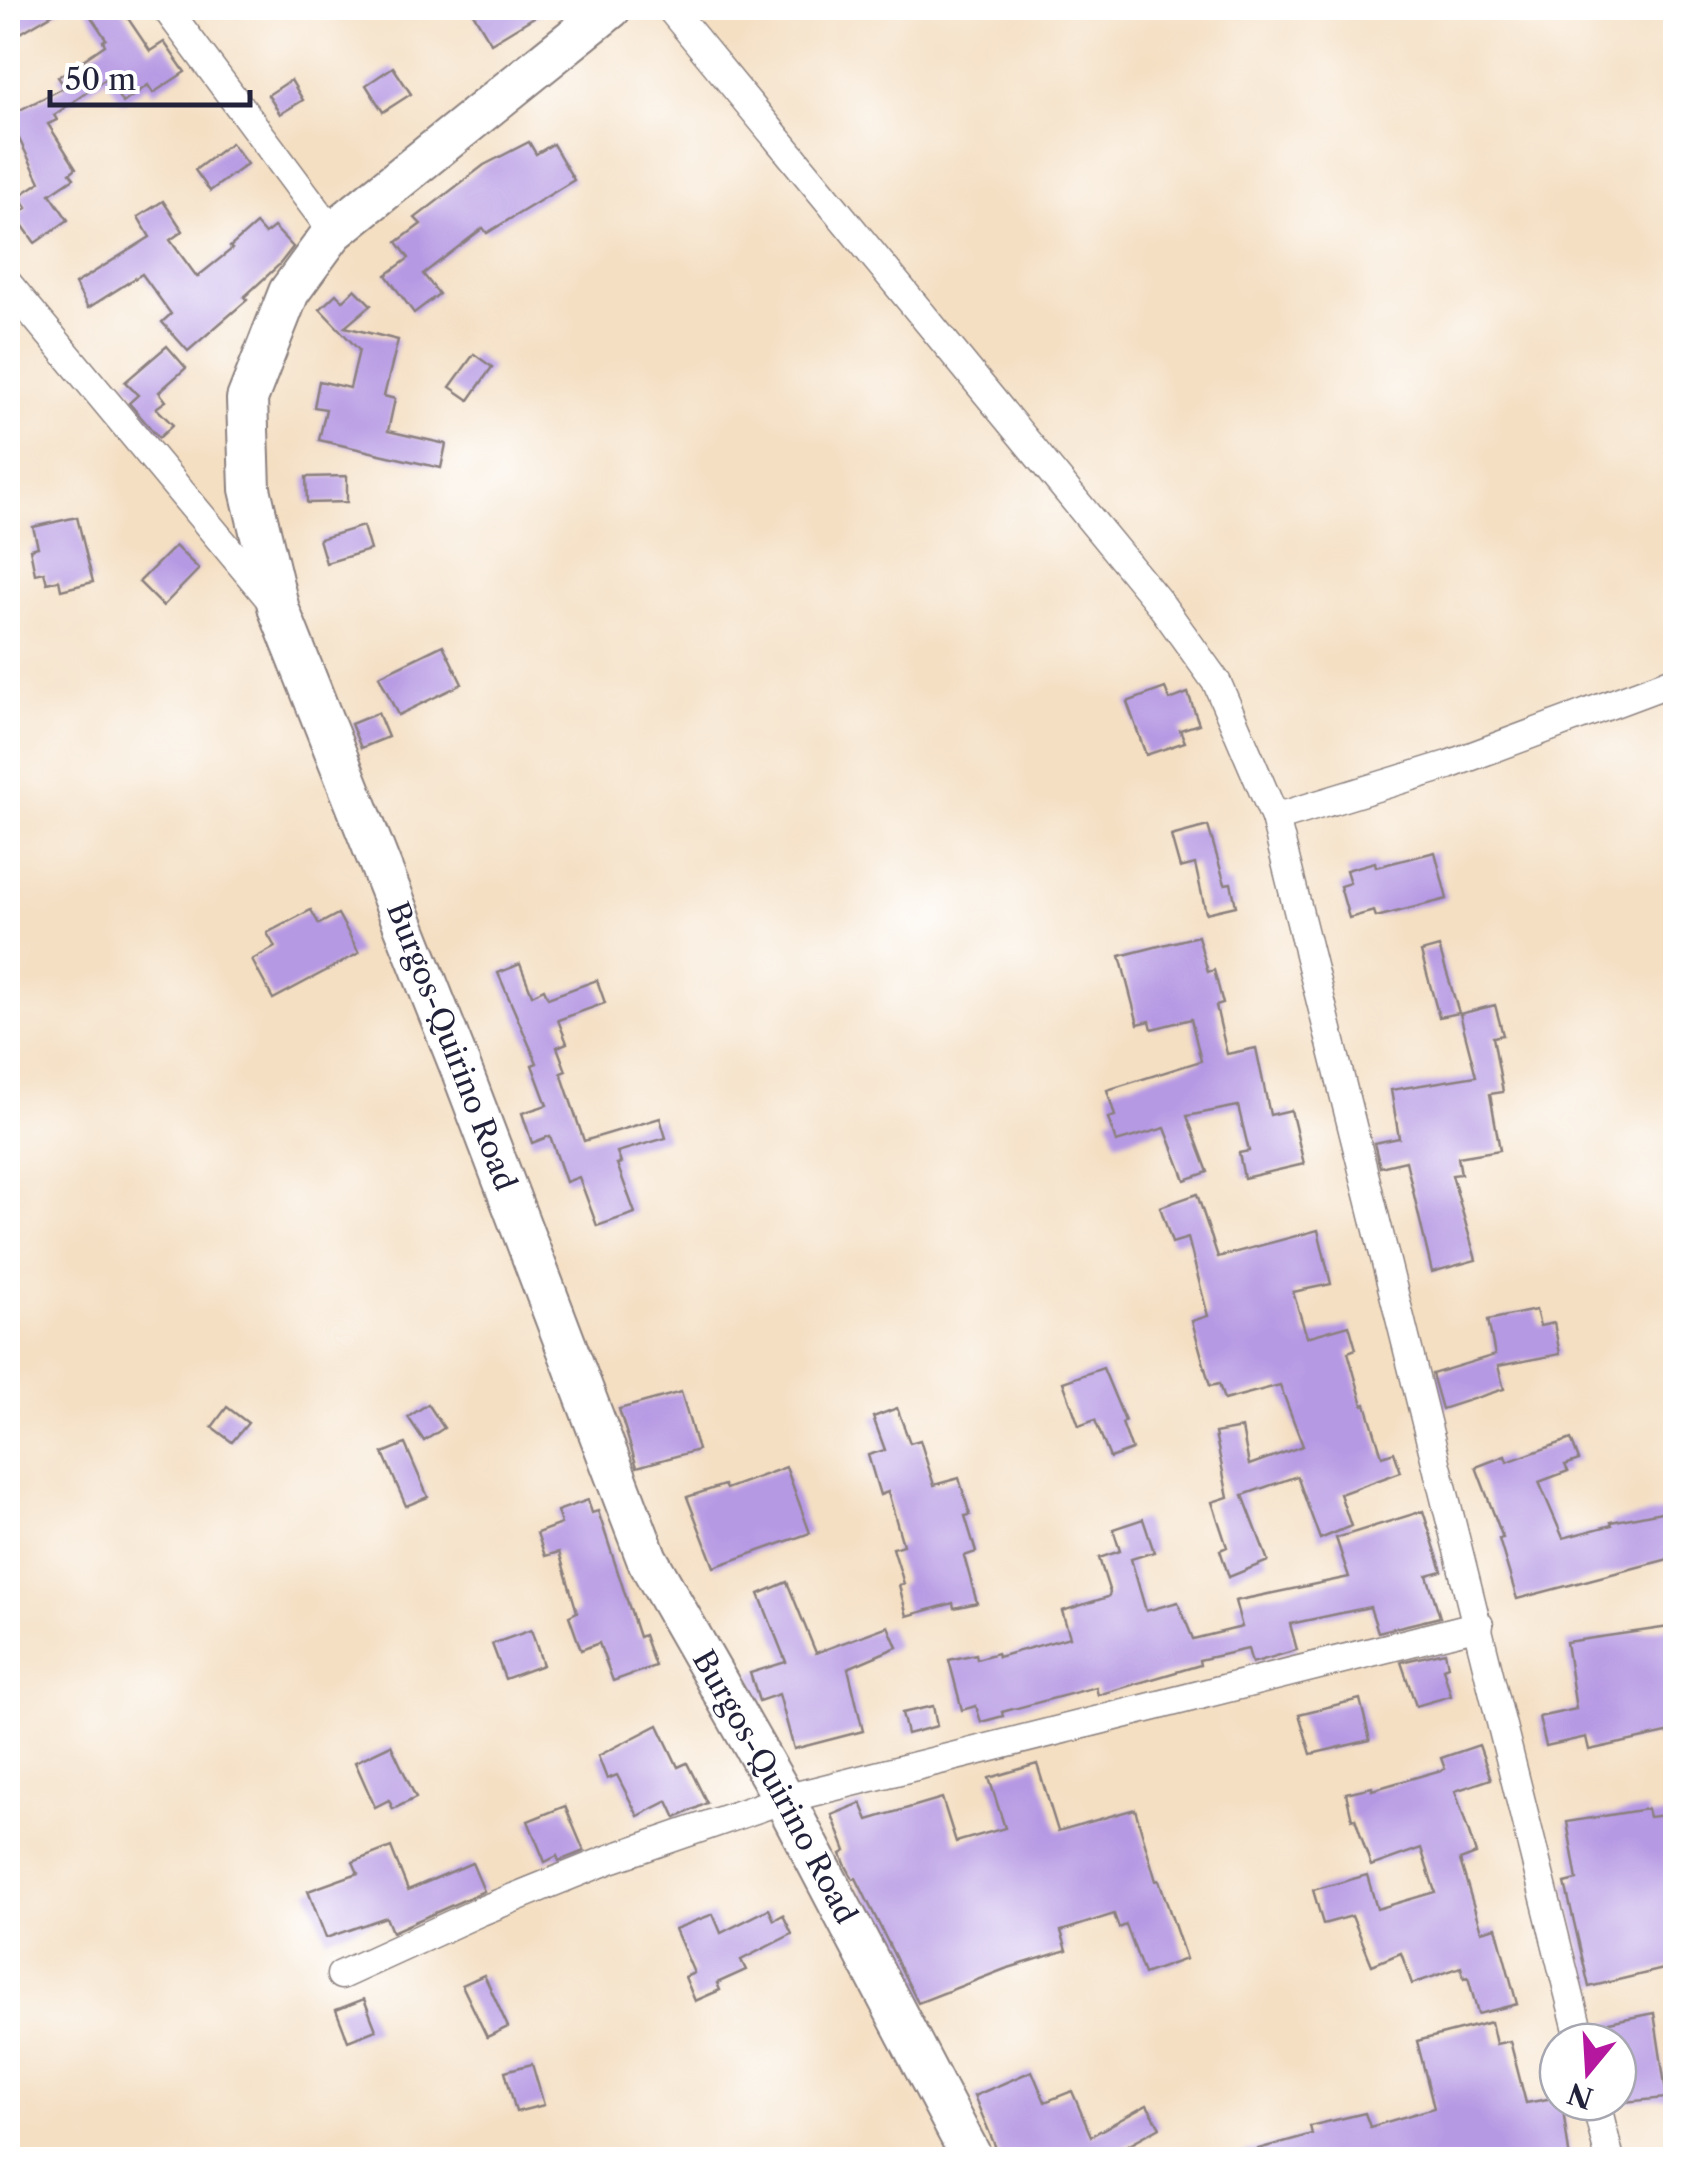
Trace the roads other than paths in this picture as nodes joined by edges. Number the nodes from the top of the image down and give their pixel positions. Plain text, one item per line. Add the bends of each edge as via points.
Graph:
1 (166, 8) edge
2 (611, 8) edge
3 (670, 8) edge
4 (333, 232) junction
5 (8, 284) edge
6 (279, 610) junction
7 (1676, 680) edge
8 (1275, 818) junction
9 (1478, 1626) junction
10 (784, 1799) junction
11 (341, 1975) dead end
12 (1576, 2022) edge
13 (1601, 2122) edge
14 (974, 2160) edge
15 (1610, 2160) edge

1 - 4 street
2 - 4 street, Burgos-Quirino Road
3 - 8 street via 1161,605 1217,684
4 - 6 street, Burgos-Quirino Road via 289,292 246,399 250,489
5 - 6 street
6 - 10 street, Burgos-Quirino Road via 648,1559
7 - 8 street via 1448,765
8 - 9 street
9 - 10 street
9 - 12 street
10 - 11 street via 592,1866
10 - 14 street, Burgos-Quirino Road
13 - 15 street

